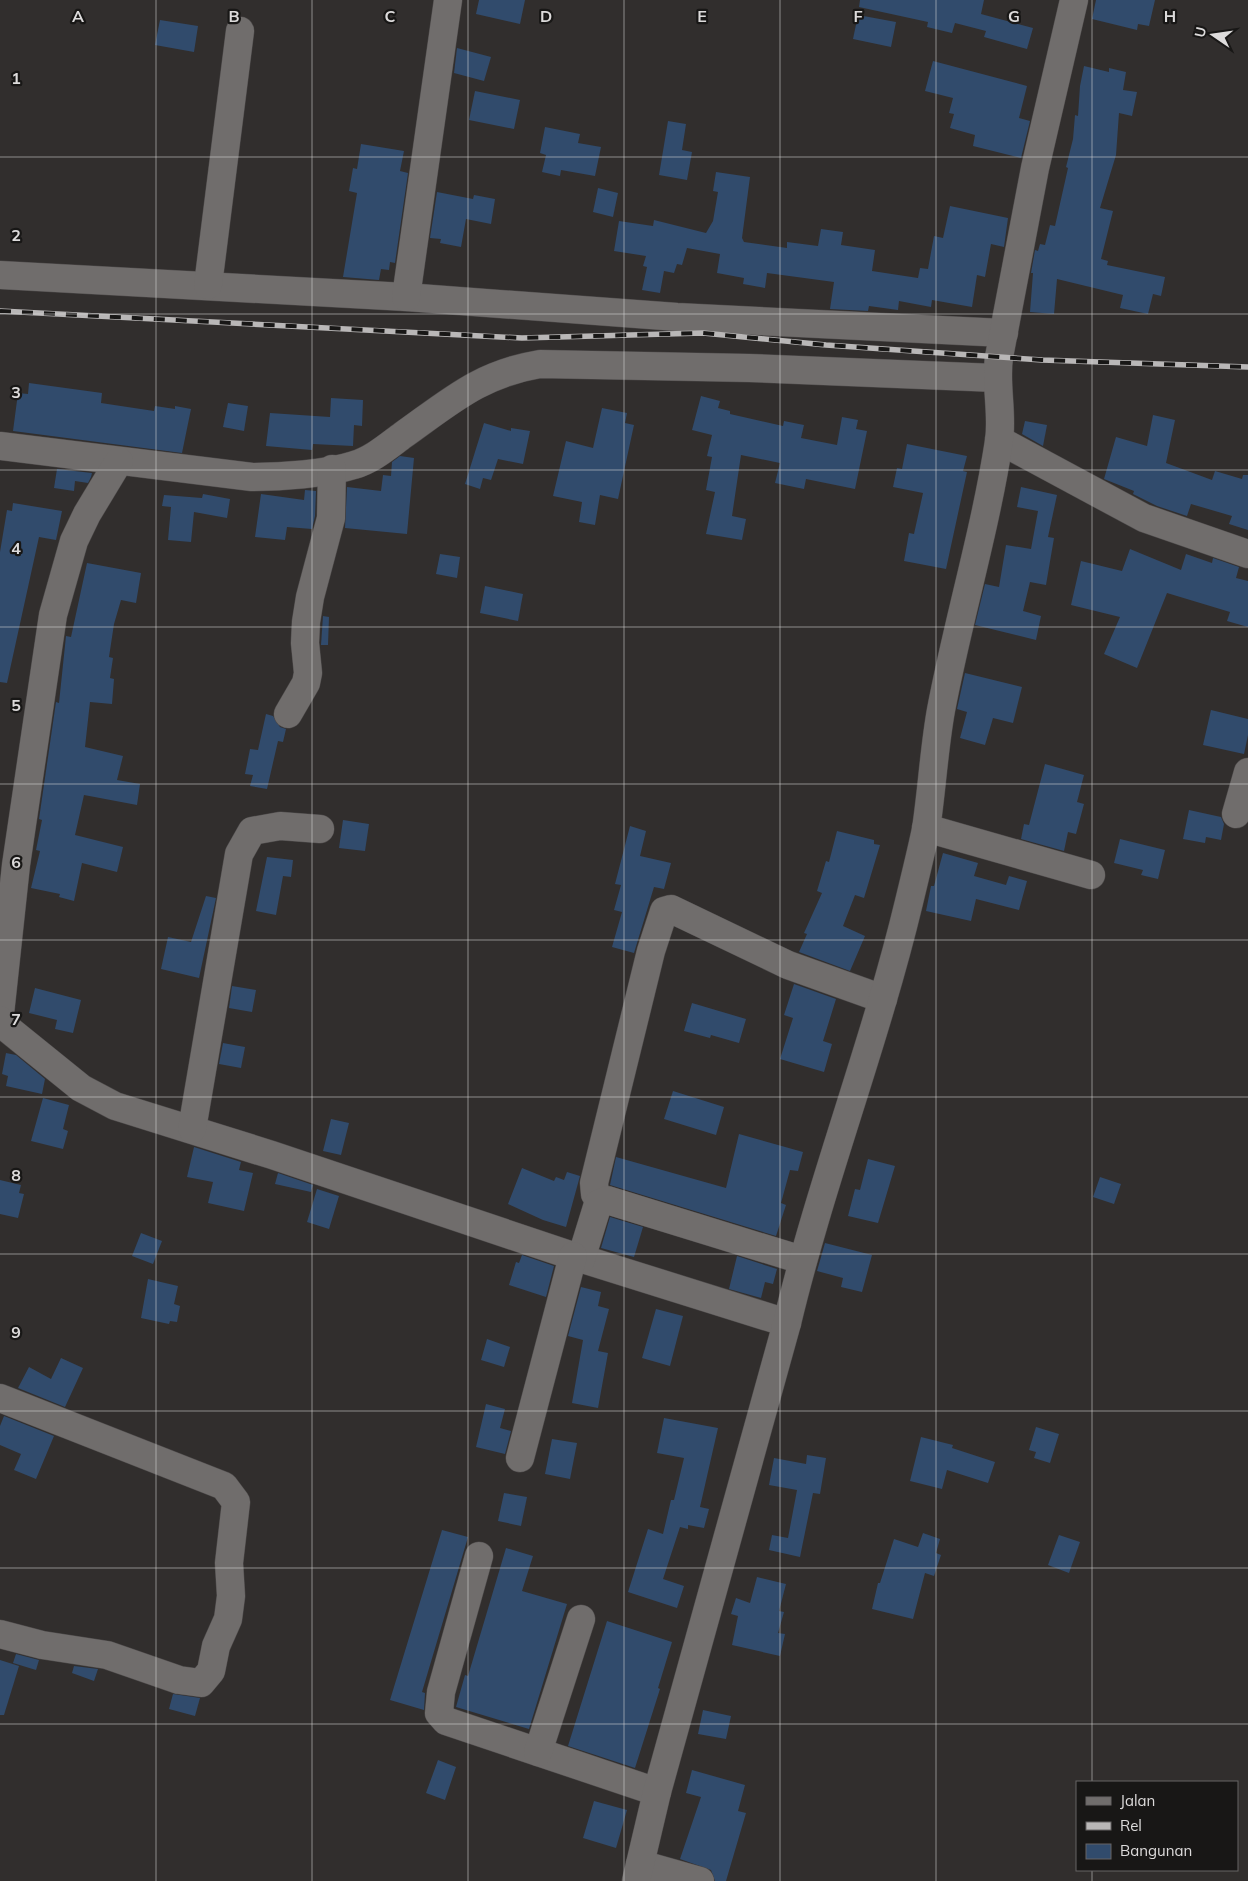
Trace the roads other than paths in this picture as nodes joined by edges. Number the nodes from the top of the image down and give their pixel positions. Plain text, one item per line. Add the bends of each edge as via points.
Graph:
1 (448, 0) edge
2 (1074, 0) edge
3 (240, 31) dead end
4 (0, 275) edge
5 (208, 285) junction
6 (406, 297) junction
7 (1004, 333) junction
8 (996, 378) junction
9 (999, 440) junction
10 (0, 446) edge
11 (119, 461) junction
12 (332, 469) junction
13 (1248, 554) edge
14 (288, 714) dead end
15 (1248, 772) edge
16 (1236, 814) dead end
17 (926, 828) junction
18 (320, 829) dead end
19 (8, 863) edge
20 (1091, 875) dead end
21 (883, 999) junction
22 (0, 1014) edge
23 (0, 1020) edge
24 (192, 1129) junction
25 (602, 1201) junction
26 (577, 1257) junction
27 (802, 1260) junction
28 (787, 1323) junction
29 (0, 1398) edge
30 (520, 1458) dead end
31 (479, 1556) dead end
32 (581, 1619) dead end
33 (0, 1634) edge
34 (538, 1752) junction
35 (657, 1792) junction
36 (638, 1872) edge
37 (700, 1881) edge

1 - 6 street
2 - 7 street via 1035,168
3 - 5 street
4 - 5 street
5 - 6 street
6 - 7 street via 676,317
7 - 8 street
8 - 9 street via 1000,398
8 - 12 street via 540,364 514,368 490,377 377,454 354,465
9 - 13 street via 1144,518
9 - 17 street via 941,713
10 - 11 street
11 - 12 street via 252,477 291,476
11 - 19 street via 87,514 62,577
12 - 14 street via 331,518 306,622 308,673
15 - 16 street
17 - 20 street
17 - 21 street
18 - 24 street via 280,826 252,831 239,854
19 - 22 street
21 - 25 street via 788,965 671,909 664,911 651,951 594,1183 595,1194
21 - 27 street
23 - 24 street via 73,1082 97,1097 115,1106
24 - 26 street
25 - 26 street
25 - 27 street
26 - 28 street
26 - 30 street
27 - 28 street
28 - 35 street
29 - 33 street via 224,1486 236,1502 228,1619 216,1646 211,1671 200,1683 179,1680 106,1655 42,1645
31 - 34 street via 441,1692 439,1713 446,1721
32 - 34 street
34 - 35 street
35 - 36 street
36 - 37 street

